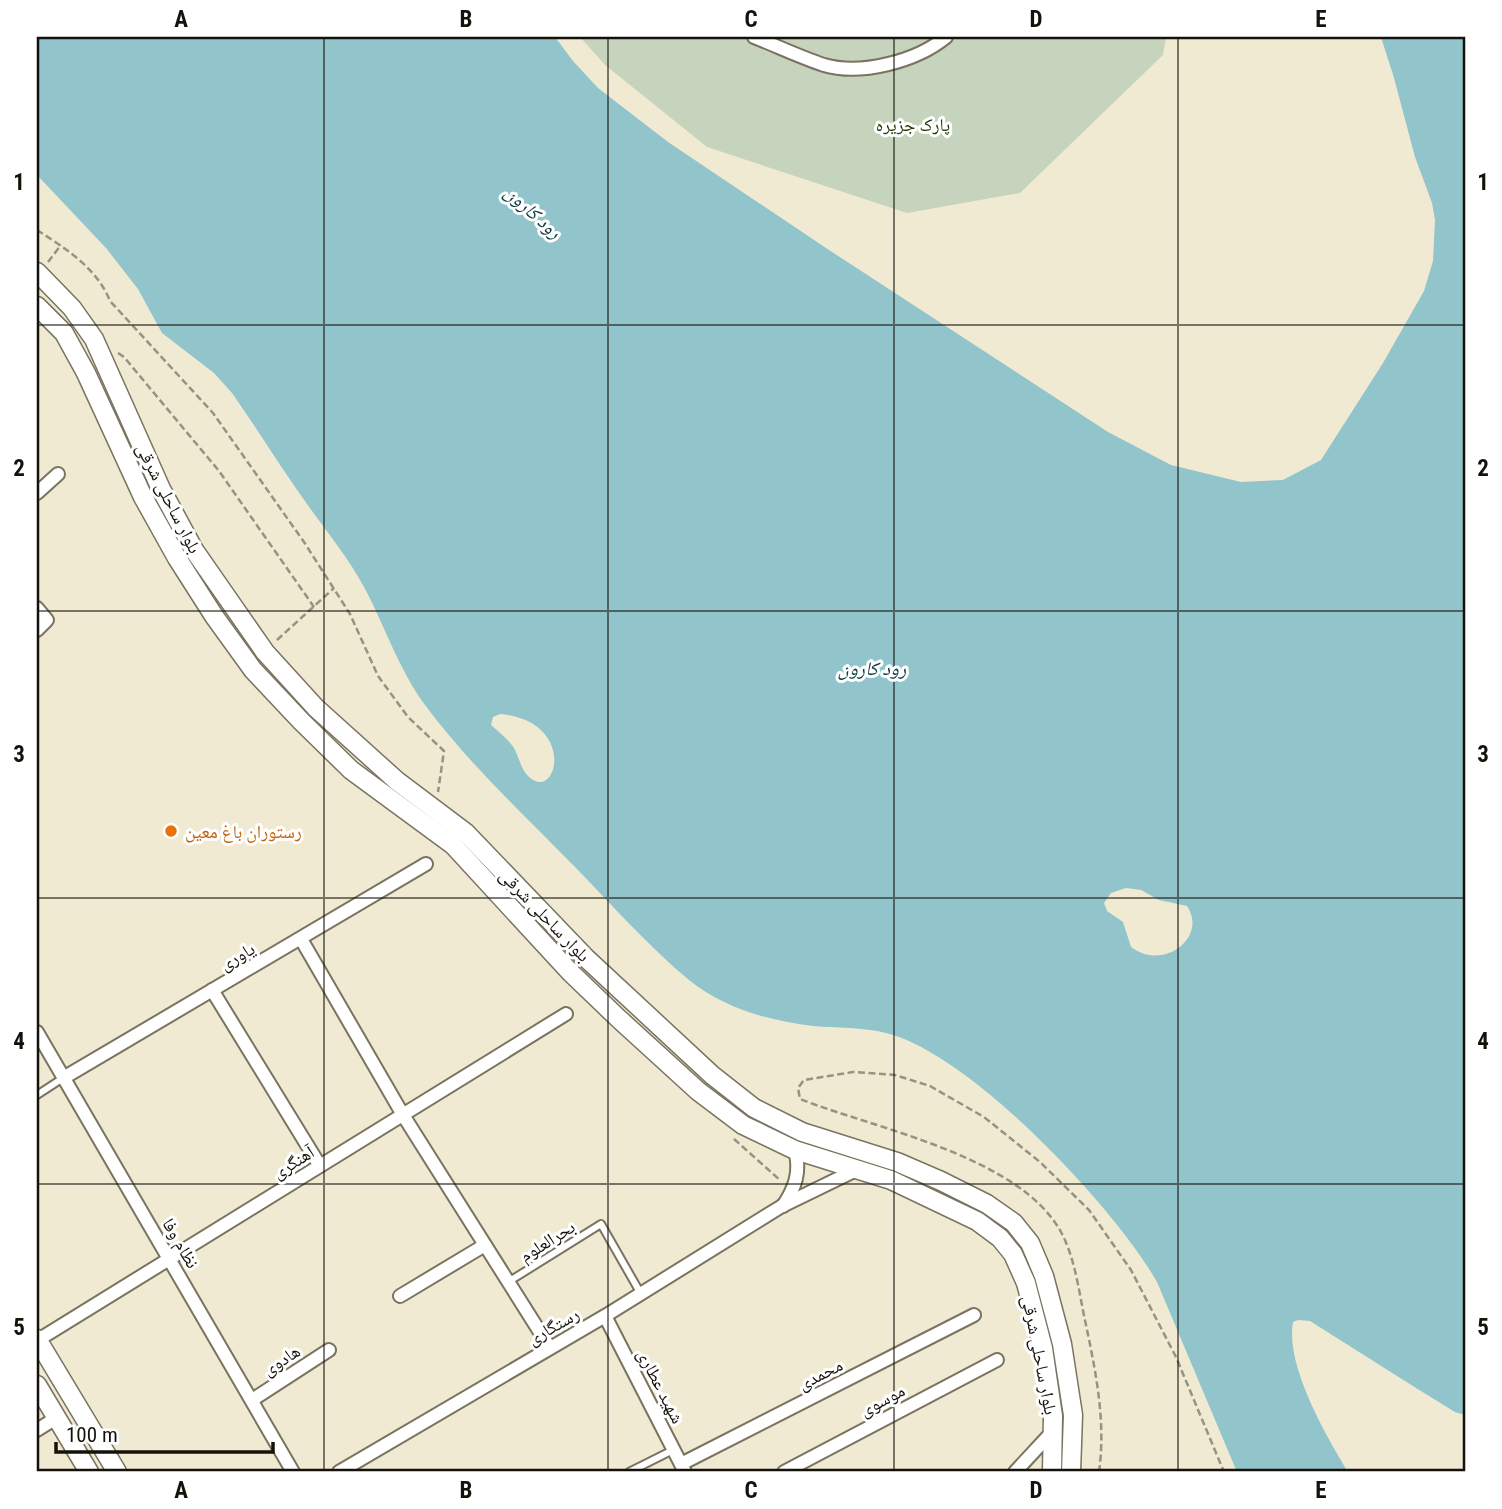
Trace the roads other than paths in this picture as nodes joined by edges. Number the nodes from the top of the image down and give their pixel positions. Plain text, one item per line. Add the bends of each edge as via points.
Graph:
1 (754, 37) edge
2 (946, 37) edge
3 (38, 273) edge
4 (41, 312) edge
5 (58, 474) dead end
6 (37, 494) edge
7 (37, 608) edge
8 (37, 630) edge
9 (453, 822) junction
10 (442, 836) junction
11 (426, 864) dead end
12 (301, 939) junction
13 (212, 990) junction
14 (566, 1014) dead end
15 (37, 1032) edge
16 (65, 1077) junction
17 (37, 1095) edge
18 (404, 1115) junction
19 (795, 1150) junction
20 (320, 1166) junction
21 (858, 1169) junction
22 (782, 1206) junction
23 (485, 1245) junction
24 (170, 1258) junction
25 (508, 1282) junction
26 (641, 1294) junction
27 (400, 1296) dead end
28 (974, 1315) dead end
29 (605, 1316) junction
30 (37, 1339) edge
31 (550, 1348) junction
32 (330, 1350) dead end
33 (997, 1360) dead end
34 (37, 1385) edge
35 (252, 1400) junction
36 (56, 1418) junction
37 (37, 1430) edge
38 (1053, 1431) junction
39 (673, 1450) junction
40 (683, 1468) edge
41 (89, 1472) edge
42 (117, 1472) edge
43 (293, 1472) edge
44 (339, 1472) edge
45 (629, 1472) edge
46 (784, 1472) edge
47 (1014, 1472) edge
48 (1052, 1472) edge
49 (1071, 1472) edge

1 - 2 street via 826,66 847,68 911,58
3 - 9 main road, بلوار ساحلی شرقی via 94,339 161,489 232,608 265,652 364,753
4 - 10 main road, بلوار ساحلی شرقی via 64,333 177,558 253,670 351,770
5 - 6 street
7 - 8 street via 47,620
9 - 10 main road
9 - 49 main road, بلوار ساحلی شرقی via 586,958 754,1108 802,1132 941,1181 1014,1223 1030,1243 1044,1276 1062,1344 1073,1415
10 - 19 main road, بلوار ساحلی شرقی via 570,972 698,1091 743,1125
11 - 12 street, یاوری
12 - 13 street, یاوری
12 - 18 street
13 - 16 street, یاوری
13 - 20 street
14 - 18 street, آهنگری
15 - 16 street, نظام وفا
16 - 17 lane
16 - 24 street, نظام وفا
18 - 20 street, آهنگری
18 - 23 street
19 - 21 main road, بلوار ساحلی شرقی
19 - 22 street via 797,1175
20 - 24 street, آهنگری
21 - 22 street, رستگاری
21 - 38 main road, بلوار ساحلی شرقی via 977,1222 1013,1254 1026,1283 1042,1348
22 - 26 street, رستگاری
23 - 25 street
23 - 27 street
24 - 30 street, آهنگری
24 - 35 street, نظام وفا
25 - 26 lane, بحرالعلوم via 601,1224
25 - 31 street
26 - 29 street, رستگاری
28 - 40 street, محمدی
29 - 31 street, رستگاری
29 - 39 street, شهید عطاری
30 - 42 main road
31 - 44 street, رستگاری
32 - 35 street, هادوی
33 - 46 street, موسوی
34 - 36 main road
35 - 43 street, نظام وفا
36 - 37 street
36 - 41 main road
38 - 47 street
38 - 48 main road, بلوار ساحلی شرقی
39 - 40 street, شهید عطاری
39 - 45 lane

